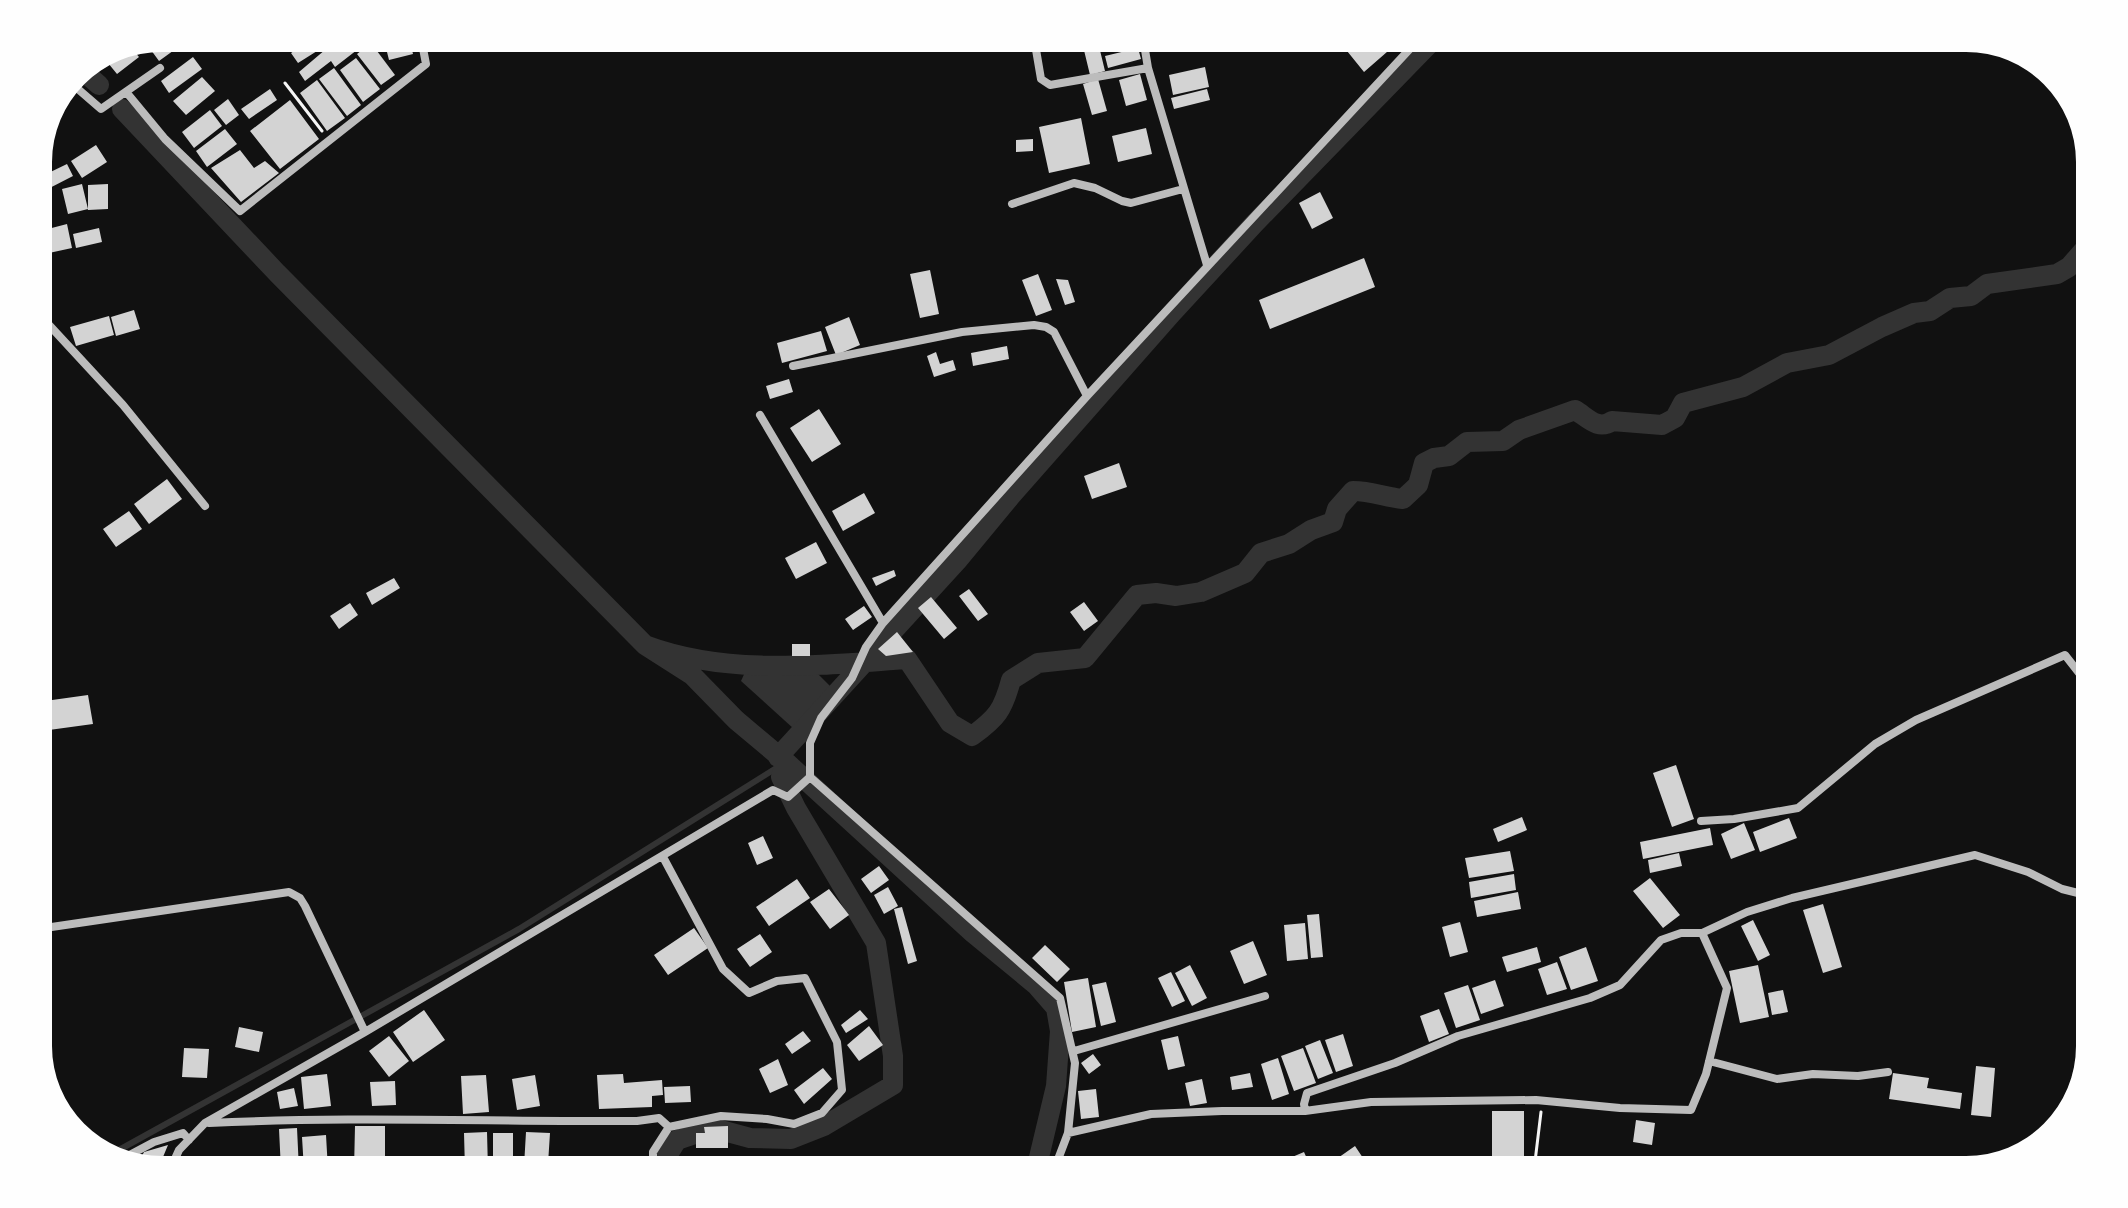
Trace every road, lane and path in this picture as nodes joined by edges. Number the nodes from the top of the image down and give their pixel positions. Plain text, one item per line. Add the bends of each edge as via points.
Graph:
1 (424, 52) edge
2 (1036, 52) edge
3 (1145, 52) edge
4 (1407, 52) edge
5 (160, 68) dead end
6 (1148, 68) junction
7 (285, 83) dead end
8 (79, 90) edge
9 (127, 93) junction
10 (329, 141) junction
11 (1183, 189) junction
12 (1012, 204) dead end
13 (1207, 265) junction
14 (52, 328) edge
15 (793, 366) dead end
16 (1087, 396) junction
17 (760, 415) dead end
18 (205, 506) dead end
19 (883, 623) junction
20 (2076, 669) edge
21 (810, 777) junction
22 (1701, 821) dead end
23 (663, 857) junction
24 (2076, 892) edge
25 (52, 927) edge
26 (1702, 933) junction
27 (1265, 996) dead end
28 (365, 1032) junction
29 (1074, 1051) junction
30 (1709, 1061) junction
31 (1888, 1072) dead end
32 (1541, 1100) junction
33 (1305, 1111) junction
34 (205, 1123) junction
35 (669, 1127) junction
36 (1068, 1133) junction
37 (189, 1140) junction
38 (135, 1152) edge
39 (176, 1156) edge
40 (653, 1156) edge
41 (1059, 1156) edge
42 (1535, 1156) edge

1 - 10 street via 426,64
2 - 6 street via 1041,79 1050,85
3 - 6 street
4 - 13 street
5 - 9 street
6 - 11 street
7 - 10 path
8 - 9 street via 101,109
9 - 10 street via 165,139 240,211
11 - 12 street via 1131,203 1074,183
11 - 13 street
13 - 16 street
14 - 18 street
15 - 16 street via 962,332 1034,325 1054,332
16 - 19 street
17 - 19 street
19 - 21 street via 852,678 821,718 810,743
20 - 22 street via 2065,655 1916,720 1875,744 1798,808
21 - 23 street via 788,797 773,790
21 - 29 street via 1060,998
23 - 28 street
23 - 35 street via 723,969 749,993 777,981 805,978 837,1042 842,1090 822,1113 794,1124 721,1116
24 - 26 street via 1975,855 1792,898
25 - 28 street via 289,892 305,906
26 - 30 street via 1727,988
26 - 33 street via 1661,940 1620,985 1590,998 1458,1036 1307,1093
27 - 29 street
28 - 34 street
29 - 36 street
30 - 31 street via 1777,1079
30 - 32 street via 1691,1110
32 - 33 street via 1371,1102
32 - 42 path
33 - 36 street via 1151,1114
34 - 35 street via 659,1118
34 - 37 street
35 - 40 street
36 - 41 street
37 - 38 street via 183,1133
37 - 39 street

